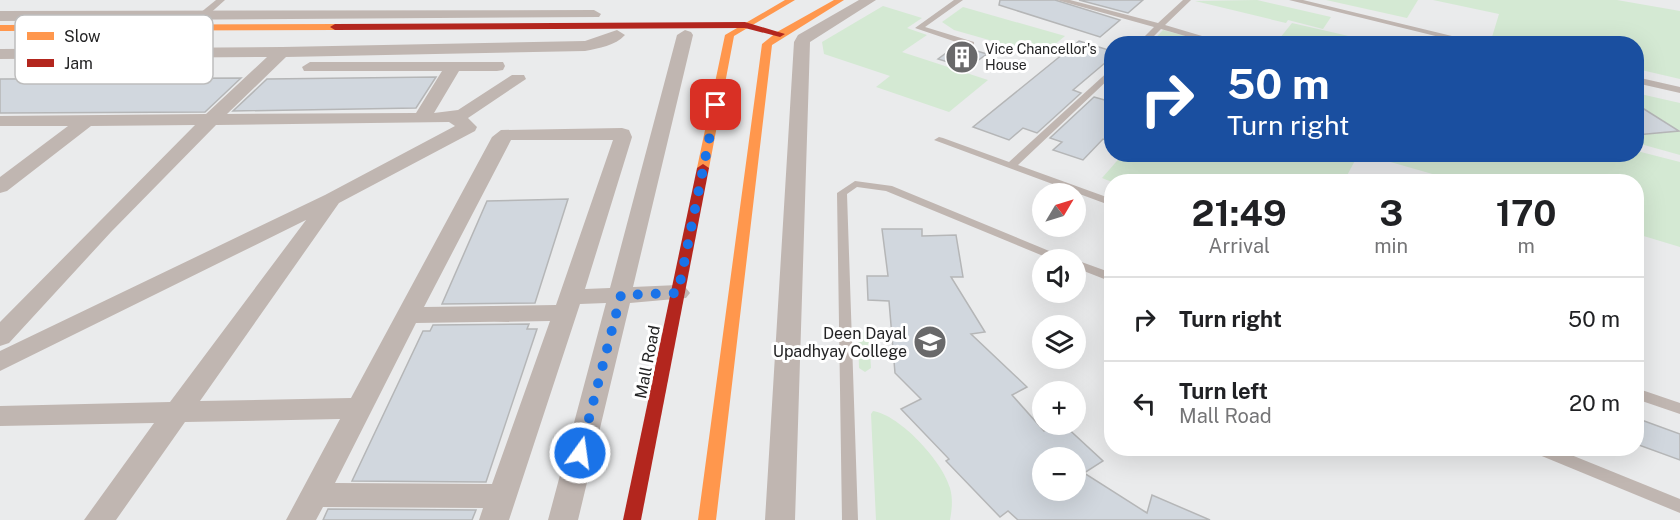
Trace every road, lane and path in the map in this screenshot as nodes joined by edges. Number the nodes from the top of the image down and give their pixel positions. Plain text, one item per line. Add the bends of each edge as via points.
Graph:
1 (57, 0) edge
2 (221, 0) edge
3 (273, 0) edge
4 (488, 0) edge
5 (791, 0) edge
6 (840, 0) edge
7 (869, 0) edge
8 (958, 0) edge
9 (1061, 0) edge
10 (1187, 0) edge
11 (1293, 0) edge
12 (329, 1) edge
13 (397, 1) edge
14 (607, 5) dead end
15 (723, 11) dead end
16 (594, 14) junction
17 (71, 15) joint
18 (203, 15) junction
19 (382, 15) junction
20 (0, 16) edge
21 (15, 16) edge
22 (745, 25) junction
23 (579, 26) junction
24 (1160, 26) junction
25 (213, 27) edge
26 (0, 28) edge
27 (15, 28) edge
28 (780, 34) junction
29 (685, 35) junction
30 (730, 35) junction
31 (617, 36) junction
32 (1149, 36) edge
33 (1196, 36) edge
34 (1447, 36) edge
35 (213, 38) edge
36 (0, 39) edge
37 (15, 39) edge
38 (971, 44) dead end
39 (767, 45) junction
40 (213, 52) edge
41 (282, 52) junction
42 (0, 54) edge
43 (15, 54) edge
44 (454, 66) junction
45 (497, 66) dead end
46 (213, 67) edge
47 (265, 67) junction
48 (0, 69) edge
49 (15, 69) edge
50 (518, 79) dead end
51 (1104, 79) edge
52 (1644, 82) edge
53 (1680, 90) edge
54 (210, 118) junction
55 (422, 118) junction
56 (87, 120) junction
57 (0, 121) edge
58 (461, 122) junction
59 (504, 135) junction
60 (939, 140) dead end
61 (1011, 166) junction
62 (0, 187) edge
63 (332, 198) junction
64 (1104, 199) edge
65 (1038, 249) edge
66 (1086, 268) edge
67 (1104, 275) edge
68 (678, 293) junction
69 (621, 295) junction
70 (568, 305) junction
71 (408, 315) junction
72 (0, 337) edge
73 (0, 362) edge
74 (1644, 396) edge
75 (359, 408) junction
76 (1680, 409) edge
77 (178, 411) junction
78 (0, 416) edge
79 (1557, 456) edge
80 (1680, 506) edge
81 (307, 507) edge
82 (499, 508) edge
83 (99, 520) edge
84 (563, 520) edge
85 (632, 520) edge
86 (707, 520) edge
87 (780, 520) edge
88 (850, 520) edge

1 - 17 street
2 - 18 lane
3 - 12 street
4 - 13 street
5 - 22 street
6 - 28 street
7 - 87 street via 802,42
8 - 38 lane via 919,28
9 - 24 lane
10 - 24 lane
11 - 34 lane
12 - 13 street
13 - 19 street
14 - 16 street
15 - 16 street
16 - 19 street
16 - 23 street
17 - 18 street
18 - 19 street
20 - 21 street
22 - 23 street
22 - 28 street
22 - 30 street
23 - 25 street
24 - 32 lane
24 - 33 lane
26 - 27 street
28 - 39 street
29 - 30 street
29 - 31 street
29 - 69 street
30 - 39 street
30 - 68 street, Mall Road
31 - 35 street
31 - 41 street via 585,46
36 - 37 street
39 - 86 street
40 - 41 street
41 - 47 street
42 - 43 street
44 - 45 street
44 - 47 street
44 - 55 street
46 - 47 street
47 - 54 street
48 - 49 street
50 - 58 street via 472,109
51 - 61 lane
52 - 53 lane
54 - 55 street
54 - 56 street
54 - 72 street
55 - 58 street
56 - 57 street
56 - 62 street
58 - 59 street
58 - 63 street
59 - 70 street via 622,134
59 - 71 street
60 - 61 lane
61 - 64 lane
63 - 73 street
63 - 77 street
65 - 88 lane via 888,188 855,184 842,193
66 - 67 lane
68 - 69 street
68 - 85 street, Mall Road
69 - 70 street
69 - 84 street
70 - 71 street
70 - 82 street
71 - 75 street
74 - 76 lane
75 - 77 street
75 - 81 street
77 - 78 street
77 - 83 street
79 - 80 lane
81 - 82 street

